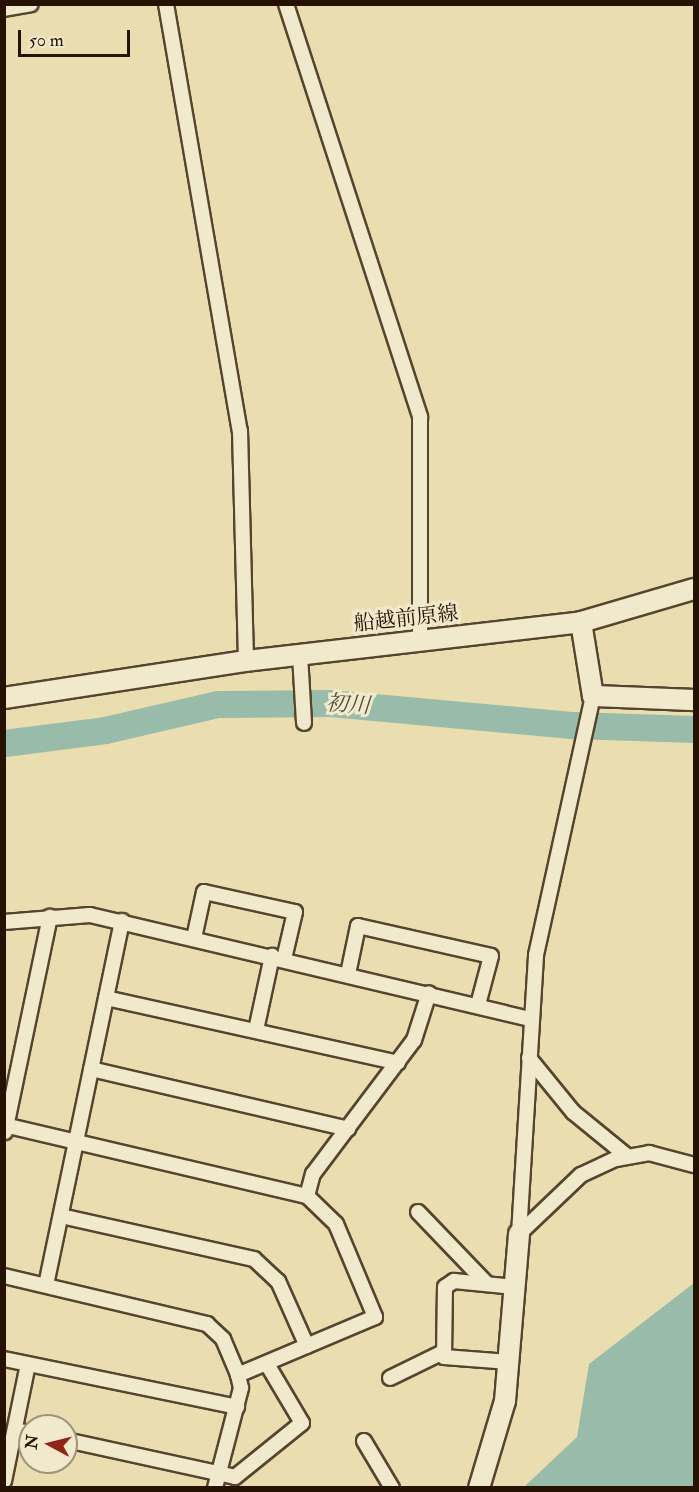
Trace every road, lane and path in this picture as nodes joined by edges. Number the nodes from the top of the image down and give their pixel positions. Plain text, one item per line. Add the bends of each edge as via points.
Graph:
1 (31, 4) edge
2 (166, 4) edge
3 (286, 4) edge
4 (4, 9) edge
5 (694, 589) edge
6 (581, 622) junction
7 (420, 640) junction
8 (300, 655) junction
9 (246, 662) junction
10 (593, 696) junction
11 (4, 698) edge
12 (694, 700) edge
13 (304, 723) dead end
14 (50, 916) junction
15 (122, 921) junction
16 (4, 922) edge
17 (194, 938) junction
18 (278, 958) junction
19 (348, 974) junction
20 (429, 993) junction
21 (106, 998) junction
22 (478, 1005) junction
23 (531, 1019) junction
24 (256, 1030) junction
25 (529, 1058) junction
26 (398, 1063) junction
27 (91, 1069) junction
28 (5, 1128) edge
29 (348, 1129) junction
30 (76, 1143) junction
31 (627, 1156) junction
32 (694, 1165) edge
33 (306, 1196) junction
34 (418, 1212) dead end
35 (60, 1216) junction
36 (519, 1234) junction
37 (4, 1276) edge
38 (487, 1284) junction
39 (46, 1285) junction
40 (515, 1287) junction
41 (307, 1346) junction
42 (441, 1353) junction
43 (4, 1359) edge
44 (509, 1362) junction
45 (28, 1364) junction
46 (267, 1364) junction
47 (238, 1375) junction
48 (390, 1378) dead end
49 (237, 1407) junction
50 (15, 1430) junction
51 (18, 1431) edge
52 (364, 1441) dead end
53 (78, 1442) edge
54 (219, 1471) junction
55 (4, 1481) edge
56 (215, 1488) edge
57 (392, 1488) edge
58 (479, 1488) edge

1 - 4 street
2 - 9 street via 240,431
3 - 7 street via 420,417
5 - 6 main road, 船越前原線
6 - 7 main road, 船越前原線
6 - 10 main road
7 - 8 main road, 船越前原線
8 - 9 main road, 船越前原線
8 - 13 street
9 - 11 main road, 船越前原線 via 120,684
10 - 12 main road
10 - 23 street via 585,751 541,918
14 - 15 street
14 - 16 street
14 - 28 street
15 - 17 street
15 - 21 street
17 - 18 street
17 - 18 street via 204,892 295,912
18 - 19 street
18 - 24 street
19 - 20 street
19 - 22 street via 358,926 491,956
20 - 22 street
20 - 26 street via 414,1040
21 - 24 street
21 - 27 street
22 - 23 street
23 - 25 street
24 - 26 street
25 - 31 street via 573,1112
25 - 36 street
26 - 29 street
27 - 29 street
27 - 30 street
28 - 30 street
29 - 33 street via 313,1174
30 - 33 street
30 - 35 street
31 - 32 street via 664,1155
31 - 36 street via 581,1175
33 - 41 street via 336,1224 375,1317
34 - 38 street
35 - 39 street
35 - 41 street via 254,1259 278,1281
36 - 40 main road
37 - 39 street
38 - 40 street
38 - 42 street via 454,1281 445,1287
39 - 47 street via 207,1324 223,1340
40 - 44 main road
41 - 46 street
42 - 44 street
42 - 48 street
43 - 45 street
44 - 58 main road via 497,1437
45 - 49 street
45 - 50 street
46 - 47 street
46 - 54 street via 302,1423 299,1430 235,1477
47 - 49 street
49 - 54 street
50 - 51 street
50 - 55 street
52 - 57 street
53 - 54 street
54 - 56 street

